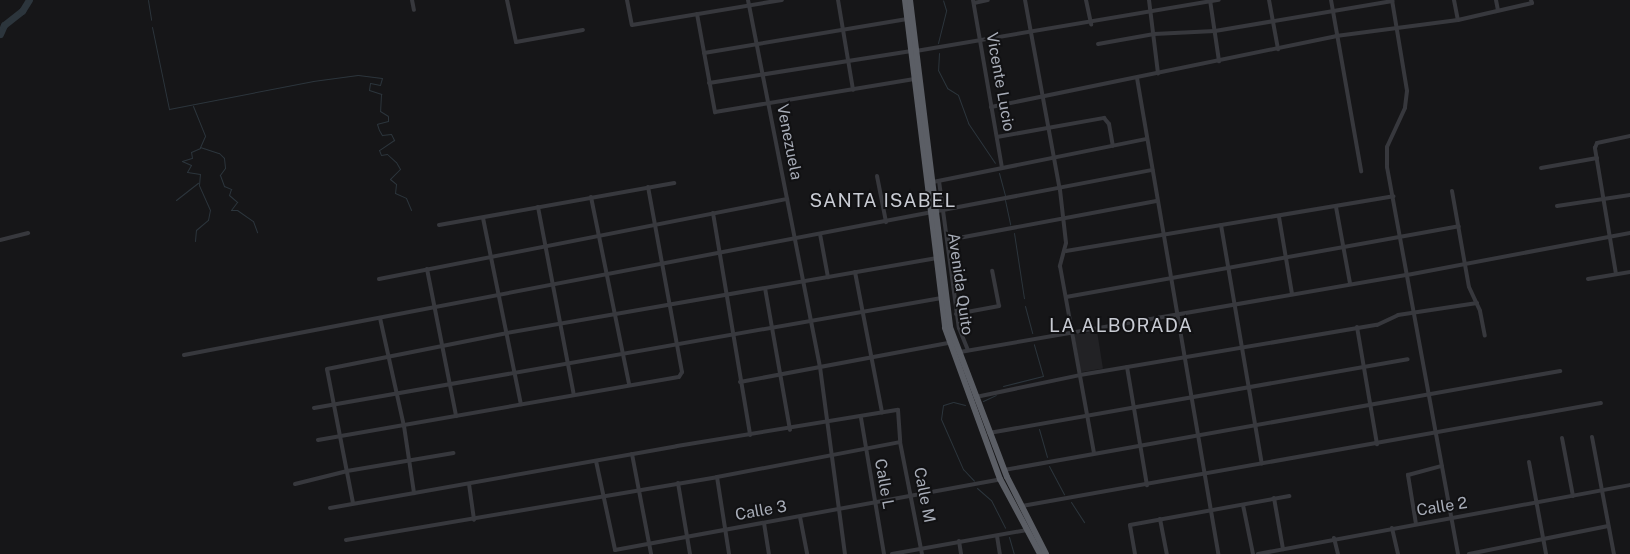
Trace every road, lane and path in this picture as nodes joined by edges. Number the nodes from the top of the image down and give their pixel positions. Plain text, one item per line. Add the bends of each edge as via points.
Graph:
1 (412, 0) edge
2 (507, 0) edge
3 (628, 0) edge
4 (748, 0) edge
5 (782, 0) edge
6 (838, 0) edge
7 (905, 0) edge
8 (910, 0) edge
9 (988, 0) edge
10 (1025, 0) edge
11 (1086, 0) edge
12 (1149, 0) edge
13 (1219, 0) edge
14 (1269, 0) edge
15 (1331, 0) edge
16 (1454, 0) edge
17 (1496, 0) edge
18 (1531, 0) edge
19 (973, 1) edge
20 (1210, 1) edge
21 (1392, 1) edge
22 (749, 6) junction
23 (414, 10) dead end
24 (1151, 10) junction
25 (1332, 10) junction
26 (1498, 10) junction
27 (697, 14) junction
28 (907, 19) junction
29 (1273, 20) junction
30 (1458, 20) junction
31 (1090, 24) junction
32 (1395, 27) junction
33 (844, 29) junction
34 (583, 30) dead end
35 (1215, 31) junction
36 (1031, 33) junction
37 (1154, 34) junction
38 (1336, 36) junction
39 (980, 41) junction
40 (758, 44) junction
41 (1098, 44) dead end
42 (1278, 48) junction
43 (913, 51) junction
44 (704, 53) junction
45 (849, 59) junction
46 (1219, 61) junction
47 (1158, 73) junction
48 (763, 75) junction
49 (1137, 78) junction
50 (914, 79) junction
51 (709, 83) junction
52 (853, 90) junction
53 (1042, 97) junction
54 (768, 104) junction
55 (991, 107) junction
56 (1048, 127) junction
57 (1630, 136) edge
58 (997, 137) junction
59 (1147, 139) junction
60 (1113, 146) junction
61 (1596, 158) junction
62 (1054, 159) junction
63 (1002, 168) junction
64 (1541, 168) dead end
65 (1152, 170) junction
66 (1361, 171) dead end
67 (877, 176) dead end
68 (936, 181) junction
69 (674, 183) dead end
70 (648, 187) junction
71 (1060, 190) junction
72 (1452, 191) dead end
73 (1630, 195) edge
74 (1393, 196) junction
75 (591, 197) junction
76 (787, 199) junction
77 (1602, 200) junction
78 (1156, 201) junction
79 (1557, 206) dead end
80 (538, 207) junction
81 (1336, 207) junction
82 (937, 212) junction
83 (713, 213) junction
84 (1280, 217) junction
85 (483, 218) junction
86 (1064, 219) junction
87 (886, 222) junction
88 (440, 225) dead end
89 (655, 225) junction
90 (1220, 225) junction
91 (1459, 226) junction
92 (28, 233) dead end
93 (1630, 233) edge
94 (820, 234) junction
95 (1400, 235) junction
96 (1609, 236) junction
97 (1162, 237) junction
98 (601, 238) junction
99 (796, 239) junction
100 (0, 240) edge
101 (948, 240) junction
102 (1343, 245) junction
103 (546, 247) junction
104 (1066, 251) junction
105 (718, 254) junction
106 (1286, 256) junction
107 (491, 257) junction
108 (935, 258) junction
109 (662, 264) junction
110 (1464, 264) junction
111 (1228, 265) junction
112 (427, 268) junction
113 (992, 271) dead end
114 (855, 272) junction
115 (1630, 272) edge
116 (1616, 274) junction
117 (608, 275) junction
118 (1407, 275) junction
119 (1171, 277) junction
120 (828, 278) junction
121 (379, 279) dead end
122 (1588, 279) dead end
123 (804, 282) junction
124 (1350, 283) junction
125 (554, 285) junction
126 (765, 288) junction
127 (1292, 294) junction
128 (725, 295) junction
129 (499, 296) junction
130 (1066, 297) junction
131 (941, 298) junction
132 (1476, 302) junction
133 (1236, 305) junction
134 (670, 306) junction
135 (436, 308) junction
136 (862, 311) junction
137 (1414, 312) junction
138 (956, 314) junction
139 (616, 315) junction
140 (1178, 316) junction
141 (380, 318) junction
142 (812, 319) junction
143 (561, 325) junction
144 (772, 326) junction
145 (1358, 327) junction
146 (1073, 332) junction
147 (507, 333) junction
148 (731, 334) junction
149 (1485, 336) dead end
150 (677, 342) junction
151 (949, 344) junction
152 (444, 347) junction
153 (1242, 347) junction
154 (968, 350) junction
155 (623, 352) junction
156 (957, 352) junction
157 (184, 355) dead end
158 (1184, 357) junction
159 (388, 358) junction
160 (872, 358) junction
161 (1408, 359) dead end
162 (569, 362) junction
163 (1365, 366) junction
164 (820, 367) junction
165 (1127, 368) junction
166 (1560, 371) dead end
167 (514, 372) junction
168 (780, 374) junction
169 (1080, 375) junction
170 (740, 382) junction
171 (451, 383) junction
172 (629, 384) junction
173 (1249, 387) junction
174 (397, 394) junction
175 (1427, 394) junction
176 (574, 395) junction
177 (1191, 397) junction
178 (974, 398) junction
179 (1601, 403) dead end
180 (521, 404) junction
181 (333, 405) junction
182 (1134, 406) junction
183 (1371, 406) junction
184 (314, 408) dead end
185 (882, 412) junction
186 (1087, 415) junction
187 (456, 416) junction
188 (861, 418) junction
189 (828, 422) junction
190 (404, 426) junction
191 (1256, 426) junction
192 (790, 430) junction
193 (989, 433) junction
194 (1434, 434) junction
195 (750, 435) junction
196 (1199, 436) junction
197 (1592, 436) dead end
198 (340, 437) junction
199 (1562, 438) dead end
200 (318, 440) dead end
201 (900, 442) junction
202 (1377, 444) junction
203 (1141, 446) junction
204 (866, 449) junction
205 (452, 453) dead end
206 (1094, 453) junction
207 (632, 454) junction
208 (830, 455) junction
209 (409, 461) junction
210 (596, 461) junction
211 (1528, 462) dead end
212 (1262, 464) junction
213 (1442, 466) junction
214 (1004, 470) junction
215 (347, 471) junction
216 (1205, 475) junction
217 (717, 477) junction
218 (1000, 479) junction
219 (678, 483) junction
220 (295, 484) dead end
221 (469, 484) junction
222 (1147, 485) junction
223 (1630, 485) edge
224 (640, 489) junction
225 (1602, 491) junction
226 (414, 493) junction
227 (911, 495) junction
228 (603, 496) junction
229 (1289, 496) dead end
230 (1572, 496) junction
231 (1274, 498) junction
232 (874, 501) junction
233 (353, 503) junction
234 (1537, 504) junction
235 (1242, 505) junction
236 (1020, 507) junction
237 (330, 508) dead end
238 (837, 509) junction
239 (1211, 511) junction
240 (800, 517) junction
241 (1452, 518) junction
242 (1160, 519) junction
243 (474, 520) junction
244 (764, 523) junction
245 (1416, 524) junction
246 (1608, 526) junction
247 (1392, 528) junction
248 (725, 530) junction
249 (1027, 530) junction
250 (687, 536) junction
251 (997, 536) junction
252 (1334, 538) junction
253 (1544, 539) junction
254 (346, 540) dead end
255 (959, 540) junction
256 (649, 543) junction
257 (921, 548) junction
258 (1283, 549) junction
259 (651, 554) edge
260 (690, 554) edge
261 (729, 554) edge
262 (769, 554) edge
263 (807, 554) edge
264 (845, 554) edge
265 (884, 554) edge
266 (892, 554) edge
267 (922, 554) edge
268 (961, 554) edge
269 (1000, 554) edge
270 (1040, 554) edge
271 (1046, 554) edge
272 (1135, 554) edge
273 (1167, 554) edge
274 (1218, 554) edge
275 (1253, 554) edge
276 (1258, 554) edge
277 (1338, 554) edge
278 (1398, 554) edge
279 (1458, 554) edge
280 (1469, 554) edge
281 (1546, 554) edge
282 (1614, 554) edge

1 - 23 street
2 - 34 street via 516,42
3 - 27 street via 632,25
4 - 22 street, Venezuela
5 - 22 street
6 - 33 street
7 - 28 highway, Avenida Quito
8 - 43 highway, Avenida Quito
9 - 19 street
10 - 36 street
11 - 31 street
12 - 24 street
13 - 20 street
14 - 29 street
15 - 25 street
16 - 30 street
17 - 26 street
18 - 26 street via 1532,3
19 - 39 street, Vicente Lucio
20 - 24 street
20 - 35 street
21 - 25 street
21 - 32 street
22 - 27 street
22 - 40 street, Venezuela
24 - 31 street
24 - 37 street
25 - 29 street
25 - 38 street
26 - 30 street
27 - 44 street
28 - 33 street
28 - 43 highway, Avenida Quito
29 - 35 street
29 - 42 street
30 - 32 street
31 - 36 street
32 - 38 street
32 - 74 street via 1407,91 1405,108 1387,147
33 - 40 street
33 - 45 street
35 - 37 street
35 - 46 street
36 - 39 street
36 - 53 street
37 - 41 street
37 - 47 street
38 - 42 street
38 - 66 street
39 - 43 street
39 - 55 street, Vicente Lucio
40 - 44 street
40 - 48 street, Venezuela
42 - 46 street
43 - 45 street
43 - 50 highway, Avenida Quito
43 - 68 highway, Avenida Quito
44 - 51 street
45 - 48 street
45 - 52 street
46 - 47 street
47 - 49 street
48 - 51 street
48 - 54 street, Venezuela
49 - 53 street
49 - 59 street
50 - 52 street
50 - 82 highway, Avenida Quito
51 - 54 street via 715,112
52 - 54 street
53 - 55 street
53 - 56 street
54 - 76 street, Venezuela
55 - 58 street, Vicente Lucio
56 - 58 street
56 - 60 street via 1104,118 1109,124
56 - 62 street
57 - 61 street via 1597,143
58 - 63 street, Vicente Lucio
59 - 60 street
59 - 65 street
60 - 62 street
61 - 64 street
61 - 77 street
62 - 63 street
62 - 71 street
63 - 68 street
65 - 71 street
65 - 78 street
67 - 87 street
68 - 82 highway, Avenida Quito
69 - 70 street
70 - 75 street
70 - 89 street
71 - 82 street
71 - 86 street
72 - 91 street
73 - 77 street
74 - 81 street
74 - 95 street
75 - 80 street
75 - 98 street
76 - 83 street
76 - 99 street, Venezuela
77 - 79 street
77 - 96 street
78 - 86 street
78 - 97 street
80 - 85 street
80 - 103 street
81 - 84 street
81 - 102 street
82 - 87 street
82 - 101 street
82 - 108 highway, Avenida Quito
82 - 156 highway, Avenida Quito via 950,327
83 - 89 street
83 - 105 street
84 - 90 street
84 - 106 street
85 - 88 street
85 - 107 street
86 - 101 street
86 - 104 street
87 - 94 street
89 - 98 street
89 - 109 street
90 - 97 street
90 - 111 street
91 - 95 street
91 - 110 street
92 - 100 street
93 - 96 street
94 - 99 street
94 - 120 street
95 - 102 street
95 - 118 street
96 - 110 street
96 - 116 street
97 - 104 street
97 - 119 street
98 - 103 street
98 - 117 street
99 - 105 street
99 - 123 street, Venezuela
101 - 138 street
102 - 106 street
102 - 124 street
103 - 107 street
103 - 125 street
104 - 130 street via 1060,266
105 - 109 street
105 - 128 street
106 - 111 street
106 - 127 street
107 - 112 street
107 - 129 street
108 - 114 street
108 - 131 highway, Avenida Quito
109 - 117 street
109 - 134 street
110 - 118 street
110 - 132 street
111 - 119 street
111 - 133 street
112 - 121 street
112 - 135 street
113 - 138 street via 999,306
114 - 120 street
114 - 136 street
115 - 116 street
116 - 122 street
117 - 125 street
117 - 139 street
118 - 124 street
118 - 137 street
119 - 130 street
119 - 140 street
120 - 123 street
123 - 126 street
123 - 142 street, Venezuela
124 - 127 street
125 - 129 street
125 - 143 street
126 - 128 street
126 - 144 street
127 - 133 street
128 - 134 street
128 - 148 street
129 - 135 street
129 - 147 street
130 - 146 street
131 - 136 street
131 - 151 highway, Avenida Quito
132 - 137 street
132 - 149 street
133 - 140 street
133 - 153 street
134 - 139 street
134 - 150 street
135 - 141 street
135 - 152 street
136 - 142 street
136 - 160 street
137 - 145 street via 1377,325
137 - 175 street
138 - 154 street
139 - 143 street
139 - 155 street
140 - 146 street
140 - 158 street
141 - 157 street
141 - 159 street
142 - 144 street
142 - 164 street, Venezuela
143 - 147 street
143 - 162 street
144 - 148 street
144 - 168 street
145 - 153 street
145 - 163 street
146 - 154 street
146 - 169 street
147 - 152 street
147 - 167 street
148 - 150 street
148 - 170 street
150 - 155 street
150 - 172 street via 682,375
151 - 160 street
151 - 218 highway, Avenida Quito
152 - 159 street
152 - 171 street
153 - 158 street
153 - 173 street
154 - 156 street
155 - 162 street
155 - 172 street
156 - 178 highway, Avenida Quito
158 - 165 street
158 - 177 street
159 - 174 street
159 - 181 street via 327,369
160 - 164 street
160 - 185 street
161 - 163 street
162 - 167 street
162 - 176 street
163 - 173 street
163 - 183 street
164 - 168 street
164 - 189 street, Venezuela
165 - 169 street
165 - 182 street
166 - 175 street
167 - 171 street
167 - 180 street
168 - 170 street
168 - 192 street
169 - 178 street
169 - 186 street
170 - 195 street
171 - 174 street
171 - 187 street
172 - 176 street
173 - 177 street
173 - 191 street
174 - 181 street
174 - 190 street
175 - 183 street
175 - 194 street
176 - 180 street
177 - 182 street
177 - 196 street
178 - 193 highway, Avenida Quito
179 - 194 street
180 - 187 street
181 - 184 street
181 - 198 street
182 - 186 street
182 - 203 street
183 - 191 street
183 - 202 street
185 - 188 street
185 - 201 street, Calle M via 898,410
186 - 193 street
186 - 206 street
187 - 190 street
188 - 189 street
188 - 204 street, Calle L
189 - 192 street
189 - 208 street, Venezuela
190 - 198 street
190 - 209 street
191 - 196 street
191 - 212 street
192 - 195 street
193 - 214 highway, Avenida Quito
194 - 202 street
194 - 213 street
195 - 207 street
196 - 203 street
196 - 216 street
197 - 225 street
198 - 200 street
198 - 215 street
199 - 230 street
201 - 204 street
201 - 227 street, Calle M
202 - 212 street
203 - 206 street
203 - 222 street
204 - 208 street
204 - 232 street, Calle L
205 - 209 street
206 - 214 street
207 - 210 street
207 - 224 street
208 - 217 street
208 - 238 street
209 - 215 street
209 - 226 street
210 - 221 street
210 - 228 street, Calle 3
211 - 234 street
212 - 216 street
213 - 241 street
213 - 245 street via 1408,475
214 - 236 highway, Avenida Quito
215 - 220 street
215 - 233 street
216 - 222 street
216 - 239 street
217 - 219 street
217 - 248 street
218 - 227 street, Calle 3
218 - 249 highway, Avenida Quito
219 - 224 street
219 - 250 street
221 - 226 street
221 - 243 street
222 - 236 street
223 - 225 street, Calle 2
224 - 228 street
224 - 256 street
225 - 230 street, Calle 2
225 - 246 street
226 - 233 street
227 - 232 street, Calle 3
227 - 257 street, Calle M
228 - 243 street
228 - 256 street, Calle 3 via 615,550
229 - 231 street
230 - 234 street, Calle 2
231 - 235 street
231 - 258 street
232 - 238 street, Calle 3
232 - 265 street, Calle L
233 - 237 street
234 - 241 street, Calle 2
234 - 253 street
235 - 239 street
235 - 275 street
236 - 271 highway, Avenida Quito
238 - 240 street, Calle 3
238 - 264 street
239 - 242 street
239 - 274 street
240 - 244 street, Calle 3
240 - 263 street
241 - 245 street, Calle 2
241 - 279 street
242 - 272 street via 1130,525
242 - 273 street
243 - 254 street
244 - 248 street, Calle 3
244 - 262 street
245 - 247 street, Calle 2
246 - 253 street
246 - 282 street
247 - 252 street, Calle 2
247 - 278 street
248 - 250 street, Calle 3
248 - 261 street
249 - 251 street
249 - 270 highway, Avenida Quito
250 - 256 street, Calle 3
250 - 260 street
251 - 255 street
251 - 269 street
252 - 258 street, Calle 2
252 - 277 street
253 - 280 street
253 - 281 street
255 - 257 street
255 - 268 street
256 - 259 street
257 - 266 street
257 - 267 street, Calle M
258 - 276 street, Calle 2

